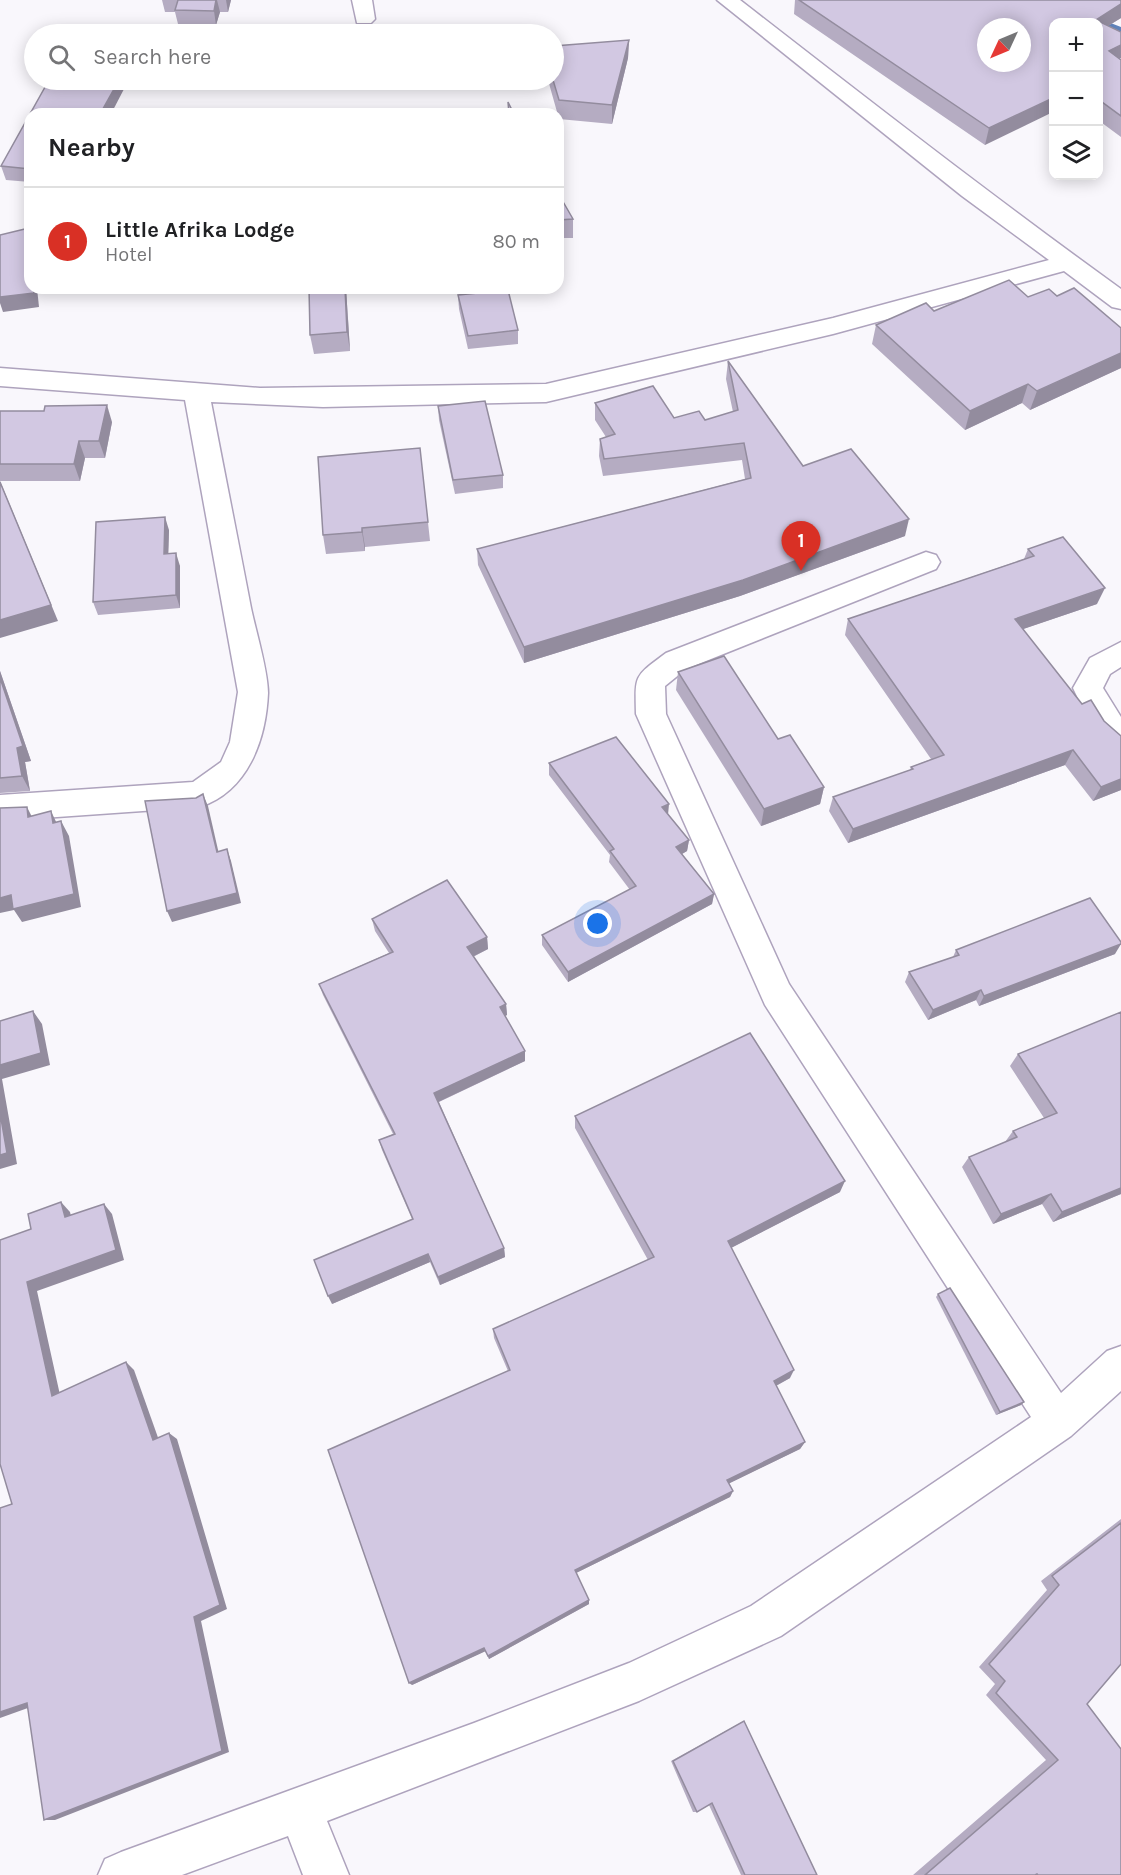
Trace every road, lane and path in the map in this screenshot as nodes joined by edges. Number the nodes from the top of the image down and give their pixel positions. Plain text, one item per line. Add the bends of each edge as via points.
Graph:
1 (727, 0) edge
2 (1070, 262) junction
3 (1121, 301) edge
4 (0, 377) edge
5 (196, 392) junction
6 (926, 562) dead end
7 (1121, 653) edge
8 (1121, 740) edge
9 (0, 808) edge
10 (1121, 1365) edge
11 (1057, 1422) junction
12 (300, 1809) junction
13 (121, 1875) edge
14 (326, 1875) edge

1 - 2 street via 960,183
2 - 3 street
2 - 5 street via 833,326 546,393 323,398
4 - 5 street
5 - 9 street via 253,692 245,742 232,770 200,794
6 - 11 street via 676,661 650,681 651,714 777,993
7 - 8 street via 1100,666 1088,688
10 - 11 street
11 - 12 street via 766,1621 639,1680
12 - 13 street
12 - 14 street

